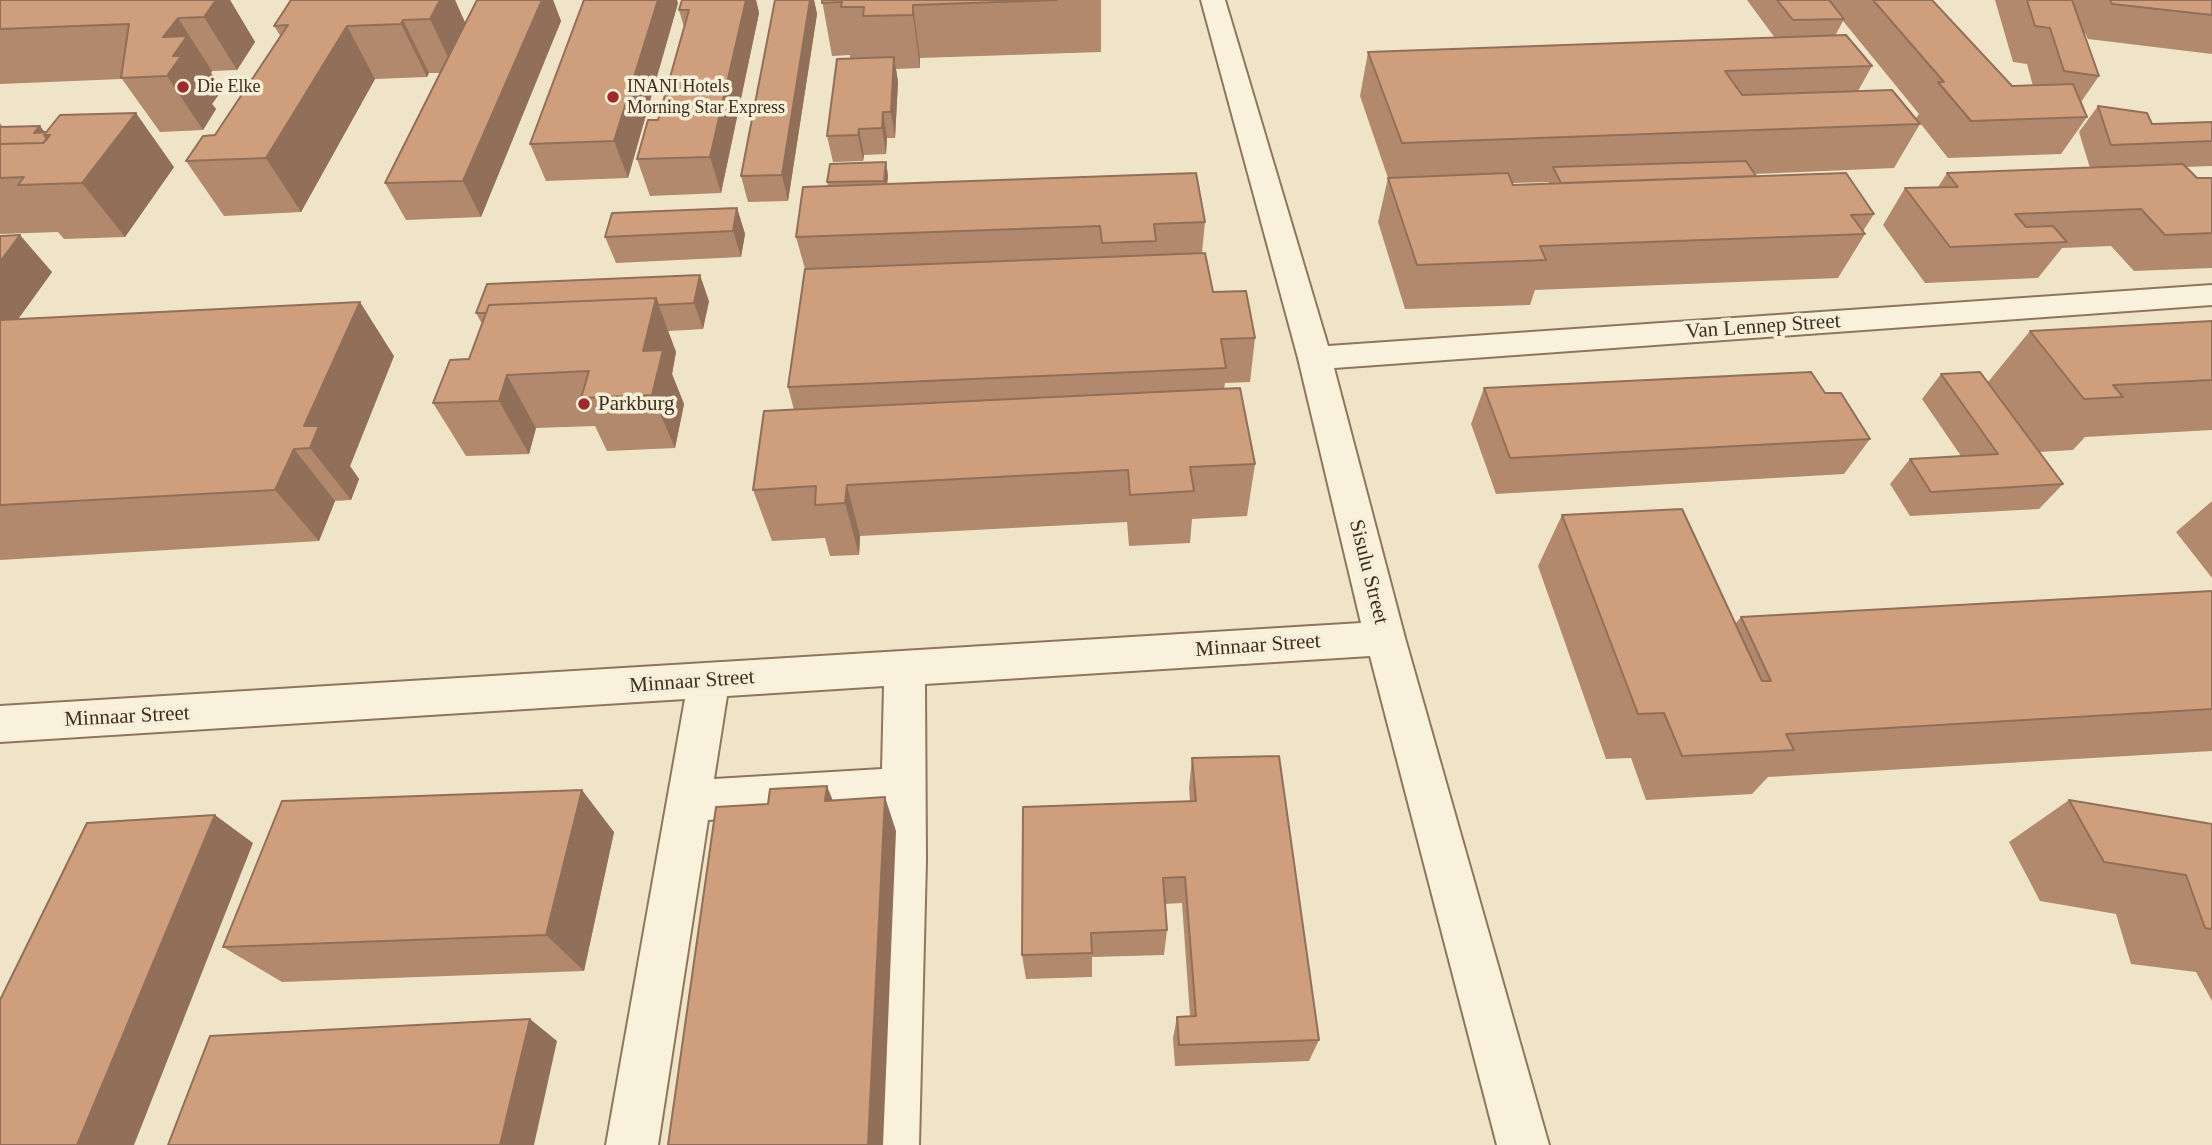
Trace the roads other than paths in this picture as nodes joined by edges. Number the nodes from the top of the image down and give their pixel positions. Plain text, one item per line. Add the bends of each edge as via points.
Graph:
1 (1213, 0) edge
2 (2212, 295) edge
3 (1315, 358) junction
4 (1385, 638) junction
5 (905, 669) junction
6 (709, 681) junction
7 (0, 724) edge
8 (904, 788) junction
9 (689, 801) junction
10 (632, 1145) edge
11 (893, 1145) edge
12 (1523, 1145) edge

1 - 3 street, Sisulu Street
2 - 3 street, Van Lennep Street
3 - 4 street, Sisulu Street
4 - 5 street, Minnaar Street
4 - 12 street, Sisulu Street
5 - 6 street, Minnaar Street
5 - 8 street
6 - 7 street, Minnaar Street
6 - 9 street
8 - 9 street
8 - 11 street
9 - 10 street

